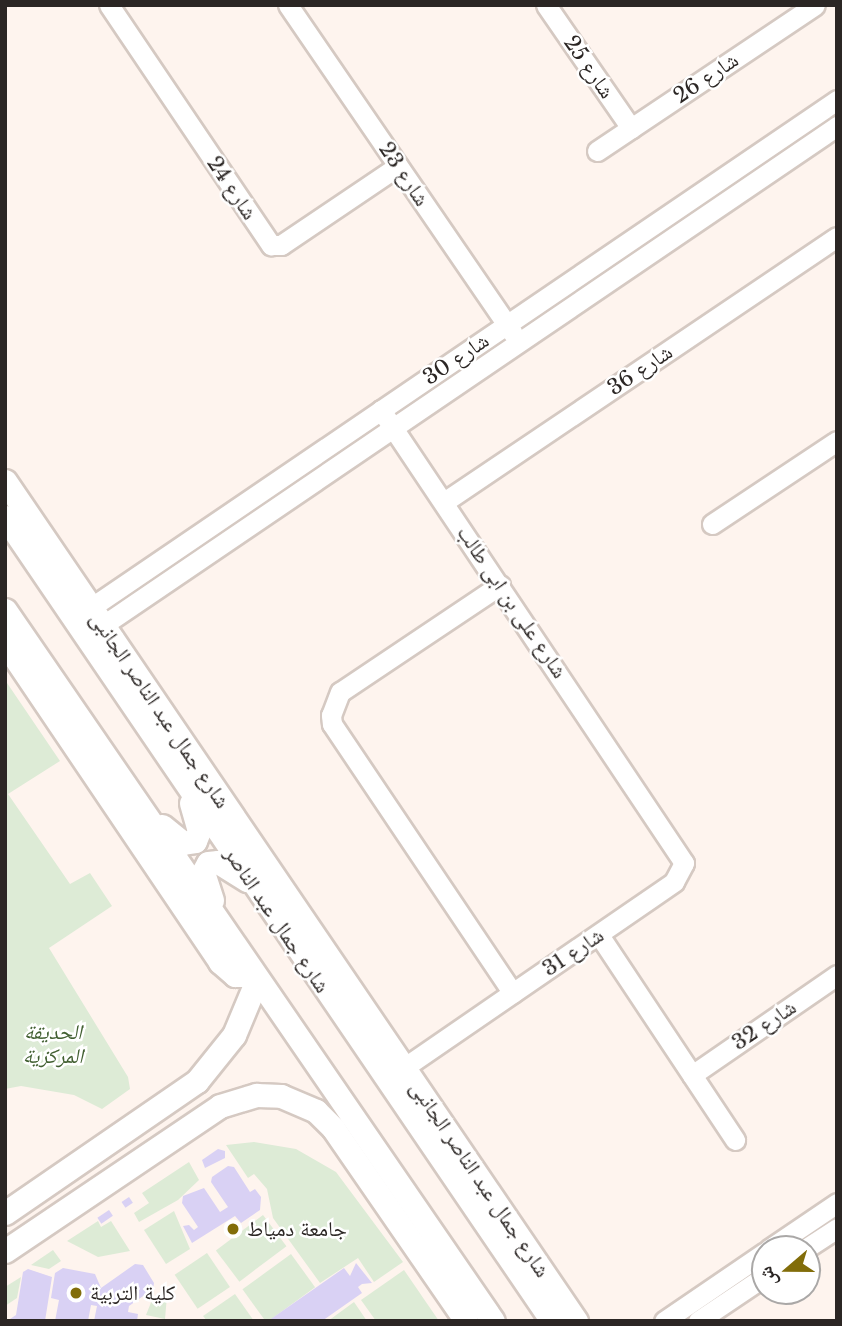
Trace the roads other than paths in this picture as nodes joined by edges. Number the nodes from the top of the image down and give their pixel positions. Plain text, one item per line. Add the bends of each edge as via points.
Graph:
1 (109, 5) edge
2 (288, 5) edge
3 (546, 5) edge
4 (815, 5) edge
5 (837, 100) edge
6 (837, 126) edge
7 (631, 128) junction
8 (597, 151) dead end
9 (398, 166) junction
10 (837, 237) edge
11 (507, 324) junction
12 (519, 342) junction
13 (381, 410) junction
14 (393, 428) junction
15 (837, 441) edge
16 (5, 481) edge
17 (444, 502) junction
18 (5, 517) edge
19 (712, 524) dead end
20 (500, 585) junction
21 (5, 610) edge
22 (88, 623) junction
23 (5, 643) edge
24 (39, 676) junction
25 (185, 782) junction
26 (642, 794) joint
27 (139, 805) junction
28 (253, 883) junction
29 (222, 928) junction
30 (599, 934) junction
31 (837, 975) edge
32 (255, 977) junction
33 (513, 993) junction
34 (395, 1074) junction
35 (692, 1075) junction
36 (117, 1138) junction
37 (735, 1140) dead end
38 (134, 1163) junction
39 (837, 1203) edge
40 (5, 1213) edge
41 (837, 1228) edge
42 (789, 1235) edge
43 (821, 1238) edge
44 (5, 1251) edge
45 (751, 1261) edge
46 (751, 1285) edge
47 (466, 1321) edge
48 (493, 1321) edge
49 (552, 1321) edge
50 (576, 1321) edge
51 (664, 1321) edge
52 (698, 1321) edge

1 - 9 street, شارع 24 via 271,245 281,245
2 - 9 street, شارع 23
3 - 7 street, شارع 25
4 - 7 street, شارع 26
5 - 11 street, شارع 30
6 - 12 street, شارع 30
7 - 8 street, شارع 26
9 - 11 street, شارع 23
10 - 17 street, شارع 36
11 - 12 street, شارع 23
11 - 13 street, شارع 30
12 - 14 street, شارع 30
13 - 14 street, شارع على بن ابى طالب
13 - 22 street, شارع 30
14 - 17 street, شارع على بن ابى طالب
14 - 22 street, شارع 30
15 - 19 street
16 - 22 main road, شارع جمال عبد الناصر الجانبى
17 - 20 street, شارع على بن ابى طالب
18 - 22 main road, شارع جمال عبد الناصر
20 - 26 street, شارع على بن ابى طالب
20 - 33 street via 340,692 331,715 332,724
21 - 24 main road
22 - 25 main road, شارع جمال عبد الناصر
22 - 34 main road, شارع جمال عبد الناصر الجانبى
23 - 24 main road
24 - 27 main road
24 - 32 main road via 224,968 235,975
25 - 27 main road via 199,831 192,843 181,842
25 - 28 main road, شارع جمال عبد الناصر
26 - 30 street, شارع 31 via 681,852 684,869 674,883
27 - 29 main road
28 - 29 main road via 218,862 205,866 204,876
28 - 34 main road, شارع جمال عبد الناصر
29 - 32 main road
30 - 33 street, شارع 31
30 - 35 street
31 - 35 street, شارع 32
32 - 36 main road via 242,1022 208,1071
32 - 48 main road
33 - 34 street, شارع 31
34 - 49 main road, شارع جمال عبد الناصر
34 - 50 main road, شارع جمال عبد الناصر الجانبى
35 - 37 street
36 - 38 main road
36 - 40 main road
38 - 44 main road
38 - 47 main road via 231,1100 269,1094 305,1104 333,1128
39 - 42 street
41 - 43 street
45 - 51 street
46 - 52 street

